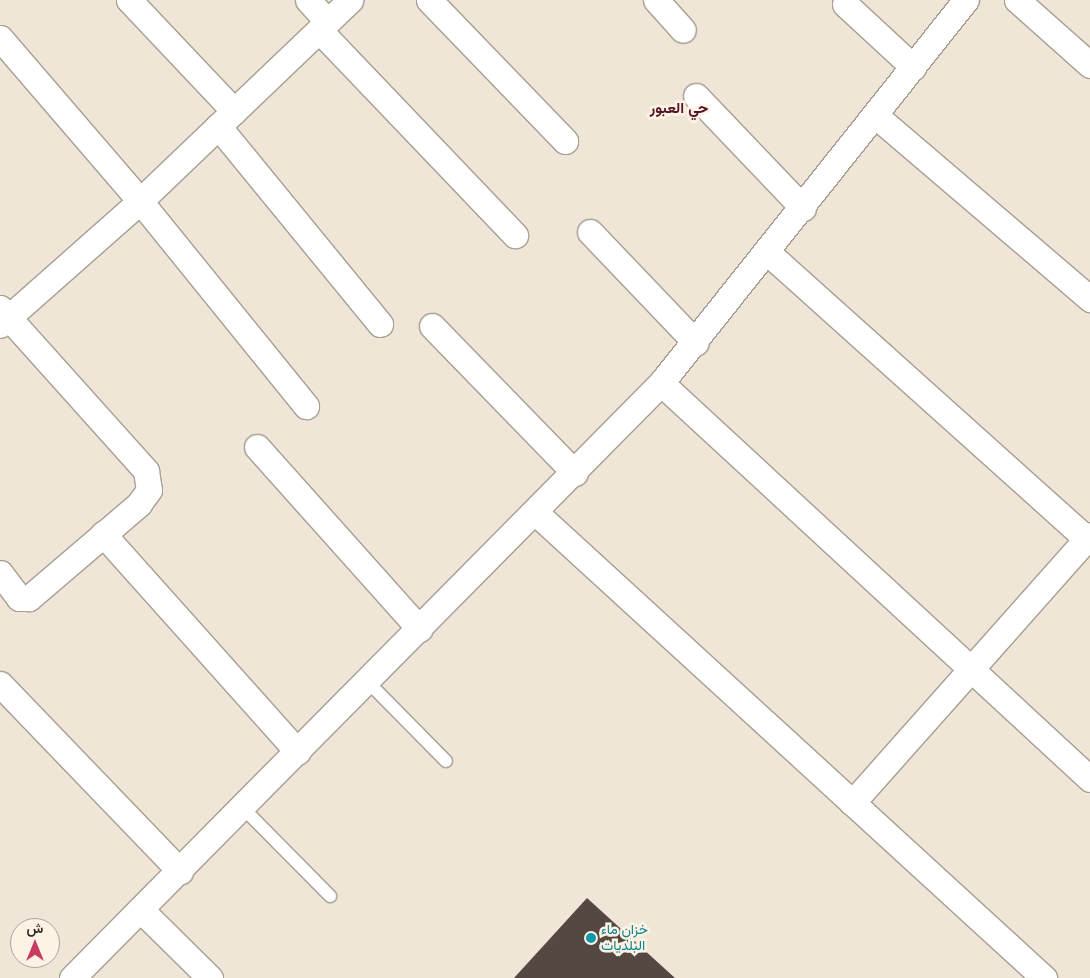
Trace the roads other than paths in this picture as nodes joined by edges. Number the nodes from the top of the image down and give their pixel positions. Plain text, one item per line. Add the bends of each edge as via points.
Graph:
1 (129, 0) edge
2 (308, 0) edge
3 (350, 0) edge
4 (429, 0) edge
5 (656, 0) edge
6 (966, 0) edge
7 (1017, 0) edge
8 (845, 4) dead end
9 (323, 26) junction
10 (683, 30) dead end
11 (0, 38) edge
12 (1090, 65) edge
13 (913, 67) junction
14 (696, 96) dead end
15 (876, 116) junction
16 (226, 119) junction
17 (565, 141) dead end
18 (140, 201) junction
19 (803, 208) junction
20 (590, 232) dead end
21 (515, 235) dead end
22 (768, 252) junction
23 (1090, 299) edge
24 (3, 317) edge
25 (380, 324) dead end
26 (432, 326) dead end
27 (696, 343) junction
28 (661, 383) junction
29 (306, 406) dead end
30 (257, 447) dead end
31 (575, 473) junction
32 (536, 513) junction
33 (103, 534) junction
34 (1089, 539) edge
35 (0, 574) edge
36 (420, 629) junction
37 (971, 670) junction
38 (368, 682) junction
39 (0, 684) edge
40 (298, 752) junction
41 (446, 761) dead end
42 (1090, 779) edge
43 (852, 804) junction
44 (243, 808) junction
45 (180, 871) junction
46 (330, 896) dead end
47 (141, 910) junction
48 (72, 978) edge
49 (210, 978) edge
50 (1044, 978) edge

1 - 16 street
2 - 9 street
3 - 9 street
4 - 17 street
5 - 10 street
6 - 13 street
7 - 12 street
8 - 13 street
9 - 16 street
9 - 21 street
11 - 18 street
13 - 15 street
14 - 19 street
15 - 19 street
15 - 23 street
16 - 18 street
16 - 25 street
18 - 24 street
18 - 29 street
19 - 22 street
20 - 27 street
22 - 27 street
22 - 34 street
24 - 33 street via 146,471 149,490 140,504
26 - 31 street
27 - 28 street
28 - 31 street
28 - 37 street
30 - 36 street
31 - 32 street
32 - 36 street
32 - 43 street
33 - 35 street via 29,598 19,598
33 - 40 street
34 - 37 street
36 - 38 street
37 - 42 street
37 - 43 street
38 - 40 street
38 - 41 lane
39 - 45 street
40 - 44 street
43 - 50 street
44 - 45 street
44 - 46 lane
45 - 47 street
47 - 48 street
47 - 49 street

